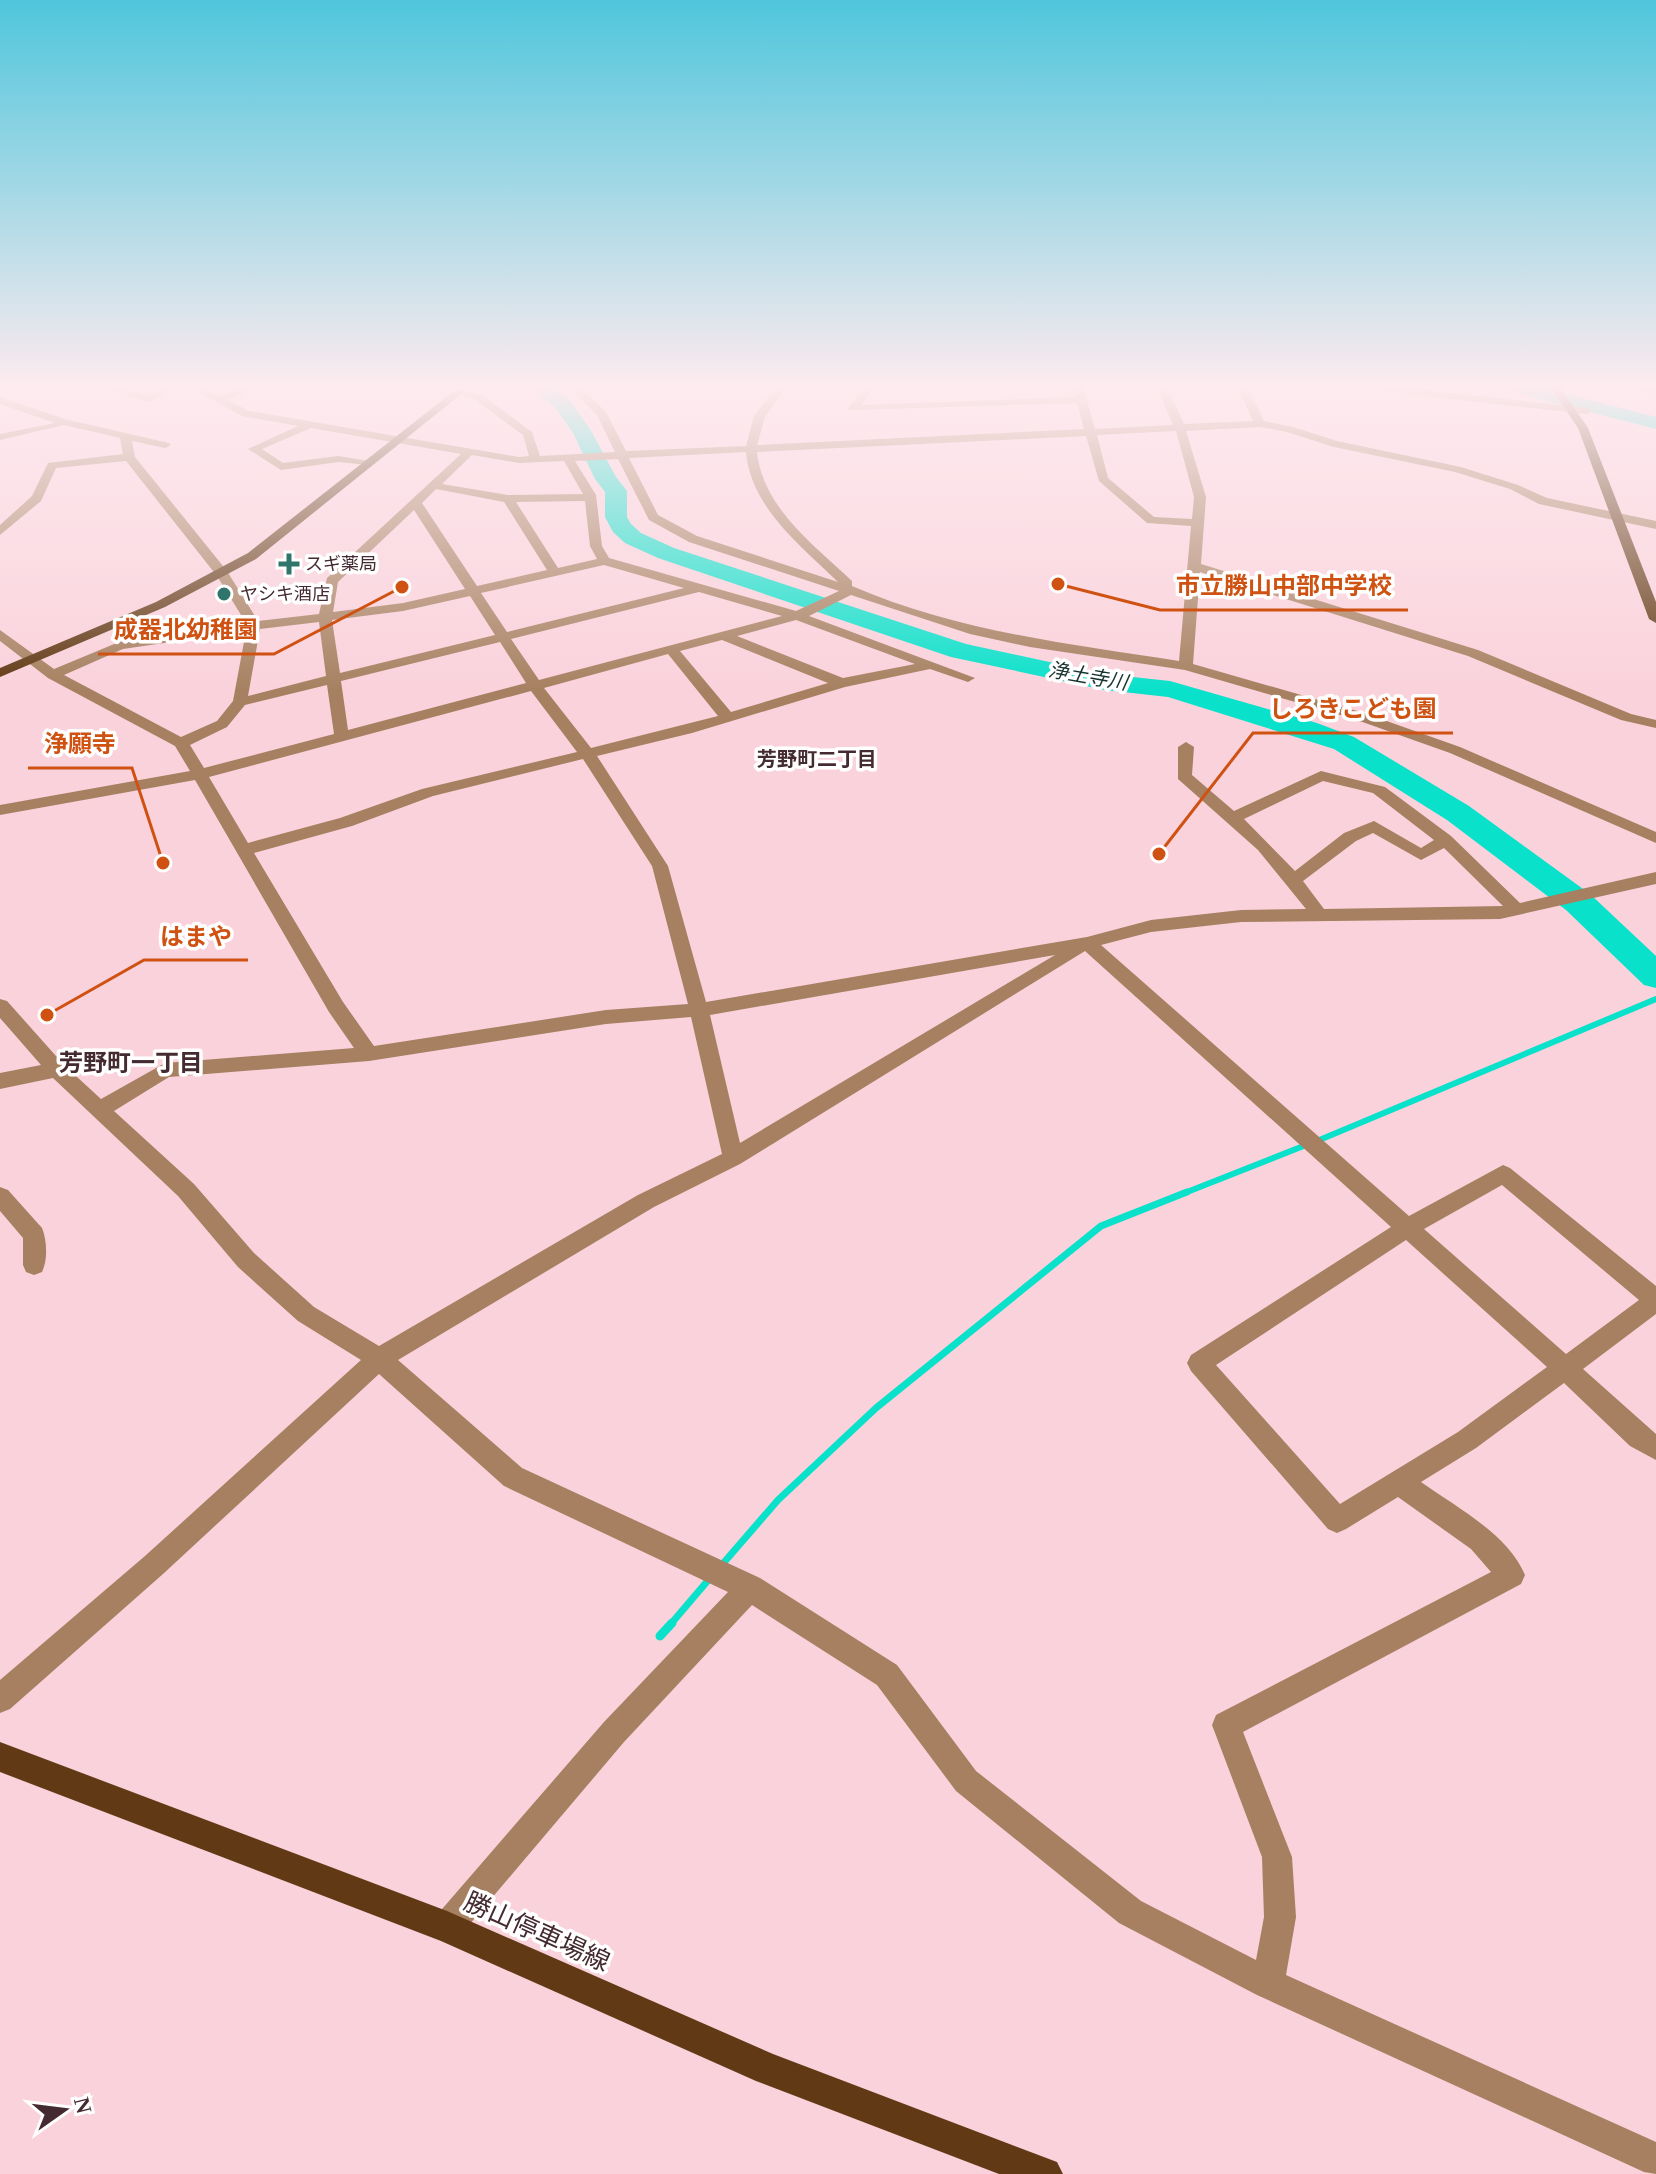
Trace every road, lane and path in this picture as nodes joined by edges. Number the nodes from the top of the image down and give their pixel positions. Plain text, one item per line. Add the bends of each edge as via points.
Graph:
1 (41, 488) edge
2 (154, 488) edge
3 (336, 488) edge
4 (433, 488) edge
5 (450, 488) edge
6 (586, 488) edge
7 (637, 488) edge
8 (761, 488) edge
9 (1113, 488) edge
10 (1198, 488) edge
11 (1517, 488) edge
12 (1613, 488) edge
13 (1618, 488) edge
14 (590, 497) junction
15 (508, 499) junction
16 (416, 503) junction
17 (26, 506) junction
18 (3, 507) dead end
19 (1196, 523) junction
20 (1630, 524) junction
21 (1656, 525) edge
22 (0, 531) edge
23 (604, 561) junction
24 (1193, 566) junction
25 (554, 572) junction
26 (222, 574) junction
27 (703, 587) junction
28 (852, 590) junction
29 (476, 591) junction
30 (801, 614) junction
31 (325, 618) junction
32 (1656, 619) edge
33 (254, 625) junction
34 (0, 634) edge
35 (724, 636) junction
36 (506, 637) junction
37 (672, 650) junction
38 (31, 660) junction
39 (929, 665) junction
40 (1186, 666) junction
41 (0, 673) edge
42 (53, 675) junction
43 (968, 678) dead end
44 (335, 681) junction
45 (842, 683) junction
46 (536, 687) junction
47 (240, 702) junction
48 (728, 718) junction
49 (1656, 724) edge
50 (342, 739) junction
51 (181, 743) junction
52 (1186, 747) dead end
53 (588, 755) junction
54 (201, 774) junction
55 (0, 810) edge
56 (1232, 818) junction
57 (1656, 838) edge
58 (1445, 840) junction
59 (244, 850) junction
60 (1656, 878) edge
61 (1294, 880) junction
62 (1517, 910) junction
63 (1318, 914) junction
64 (1087, 943) junction
65 (0, 1006) edge
66 (699, 1010) junction
67 (369, 1054) junction
68 (57, 1070) junction
69 (0, 1081) edge
70 (98, 1111) junction
71 (733, 1158) junction
72 (0, 1196) edge
73 (1407, 1228) junction
74 (34, 1265) dead end
75 (1656, 1300) edge
76 (379, 1359) junction
77 (1566, 1369) junction
78 (1656, 1448) edge
79 (1399, 1482) junction
80 (750, 1588) junction
81 (0, 1699) edge
82 (0, 1757) edge
83 (447, 1927) junction
84 (1268, 1984) junction
85 (1656, 2160) edge
86 (1045, 2174) edge

1 - 17 street
2 - 26 street
3 - 26 main road
4 - 16 street
5 - 15 street
6 - 14 street
7 - 28 street via 653,517 665,525 713,547
8 - 28 street via 780,519
9 - 19 street via 1151,520
10 - 19 street
11 - 20 street via 1543,501
12 - 20 main road
13 - 20 main road
14 - 15 street
14 - 23 street via 596,546
15 - 25 street
16 - 29 street
16 - 31 street via 332,581
17 - 18 street
17 - 22 street
19 - 24 street
20 - 21 street
20 - 32 main road
23 - 25 street
23 - 27 street
24 - 40 street
24 - 49 street via 1473,653 1626,717
25 - 29 street
26 - 33 street
26 - 38 main road
27 - 30 street
27 - 36 street
28 - 30 street
28 - 40 street via 970,630
29 - 31 street
29 - 36 street
30 - 35 street
30 - 39 street
31 - 33 street
31 - 44 street
33 - 42 street via 119,646
33 - 47 street
34 - 38 street
35 - 37 street
35 - 45 street
36 - 44 street
36 - 46 street
37 - 46 street
37 - 48 street
38 - 41 main road
38 - 42 street
39 - 43 street
39 - 45 street
40 - 57 street via 1455,750
42 - 51 street
44 - 47 street
44 - 50 street
45 - 48 street
46 - 50 street
46 - 53 street
47 - 51 street via 222,724
48 - 53 street
50 - 54 street
51 - 54 street
52 - 56 street via 1184,776
53 - 59 street via 428,792
53 - 66 street via 660,866
54 - 55 street
54 - 59 street
56 - 58 street via 1321,776 1379,790
56 - 61 street
58 - 61 street via 1421,855 1374,826 1350,837
58 - 62 street
59 - 67 street
60 - 62 street
61 - 63 street
62 - 63 street
63 - 64 street via 1151,926
64 - 66 street
64 - 71 street
64 - 73 street
65 - 68 street
66 - 67 street via 592,1018
66 - 71 street
67 - 70 street via 165,1070
68 - 69 street
68 - 70 street
70 - 76 street via 186,1190 246,1260 296,1305
71 - 76 street via 646,1201
72 - 74 street via 34,1235
73 - 75 street via 1503,1174
73 - 77 street
73 - 79 street via 1199,1363 1337,1520
75 - 77 street
76 - 80 street via 513,1477
76 - 81 street
77 - 78 street
77 - 79 street
79 - 84 street via 1480,1540 1512,1575 1226,1725 1277,1857 1280,1917
80 - 83 street via 614,1732
80 - 84 street via 887,1675 966,1781 1130,1912
82 - 83 main road, 勝山停車場線
83 - 86 main road, 勝山停車場線 via 768,2069
84 - 85 street

